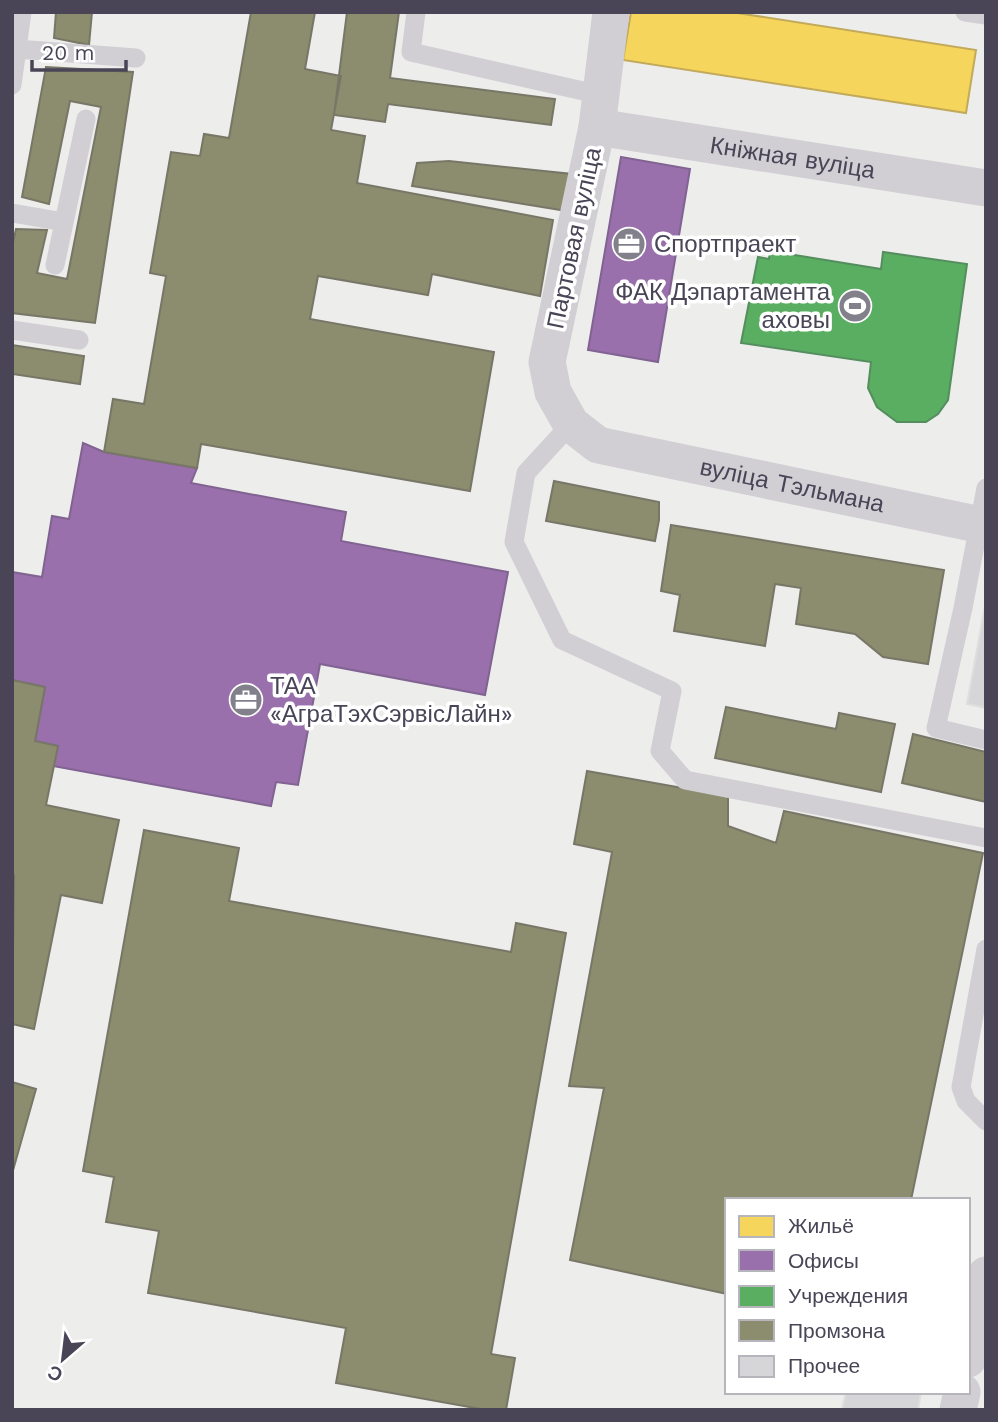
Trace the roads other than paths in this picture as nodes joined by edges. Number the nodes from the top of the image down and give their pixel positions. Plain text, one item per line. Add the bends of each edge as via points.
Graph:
1 (22, 12) edge
2 (416, 12) edge
3 (611, 12) edge
4 (965, 12) edge
5 (986, 15) edge
6 (17, 49) junction
7 (136, 58) dead end
8 (12, 85) edge
9 (599, 111) junction
10 (86, 119) dead end
11 (986, 188) edge
12 (12, 213) edge
13 (64, 222) junction
14 (55, 265) dead end
15 (12, 330) edge
16 (79, 340) dead end
17 (584, 434) junction
18 (986, 488) edge
19 (982, 525) edge
20 (986, 740) edge
21 (986, 838) edge
22 (986, 949) edge
23 (986, 1121) edge
24 (985, 1284) edge
25 (970, 1350) edge

1 - 6 lane
2 - 9 lane via 411,52
3 - 9 street, Партовая вуліца
4 - 5 lane
6 - 7 lane
6 - 8 lane
9 - 11 street, Кніжная вуліца
9 - 17 street, Партовая вуліца via 547,362 553,392
10 - 13 lane
12 - 13 lane
13 - 14 lane
15 - 16 lane
17 - 19 street, вуліца Тэльмана
17 - 21 lane via 526,473 514,542 562,640 672,691 660,751 685,780
18 - 19 lane
19 - 20 lane via 936,728
22 - 23 lane via 961,1087 966,1101
24 - 25 street

